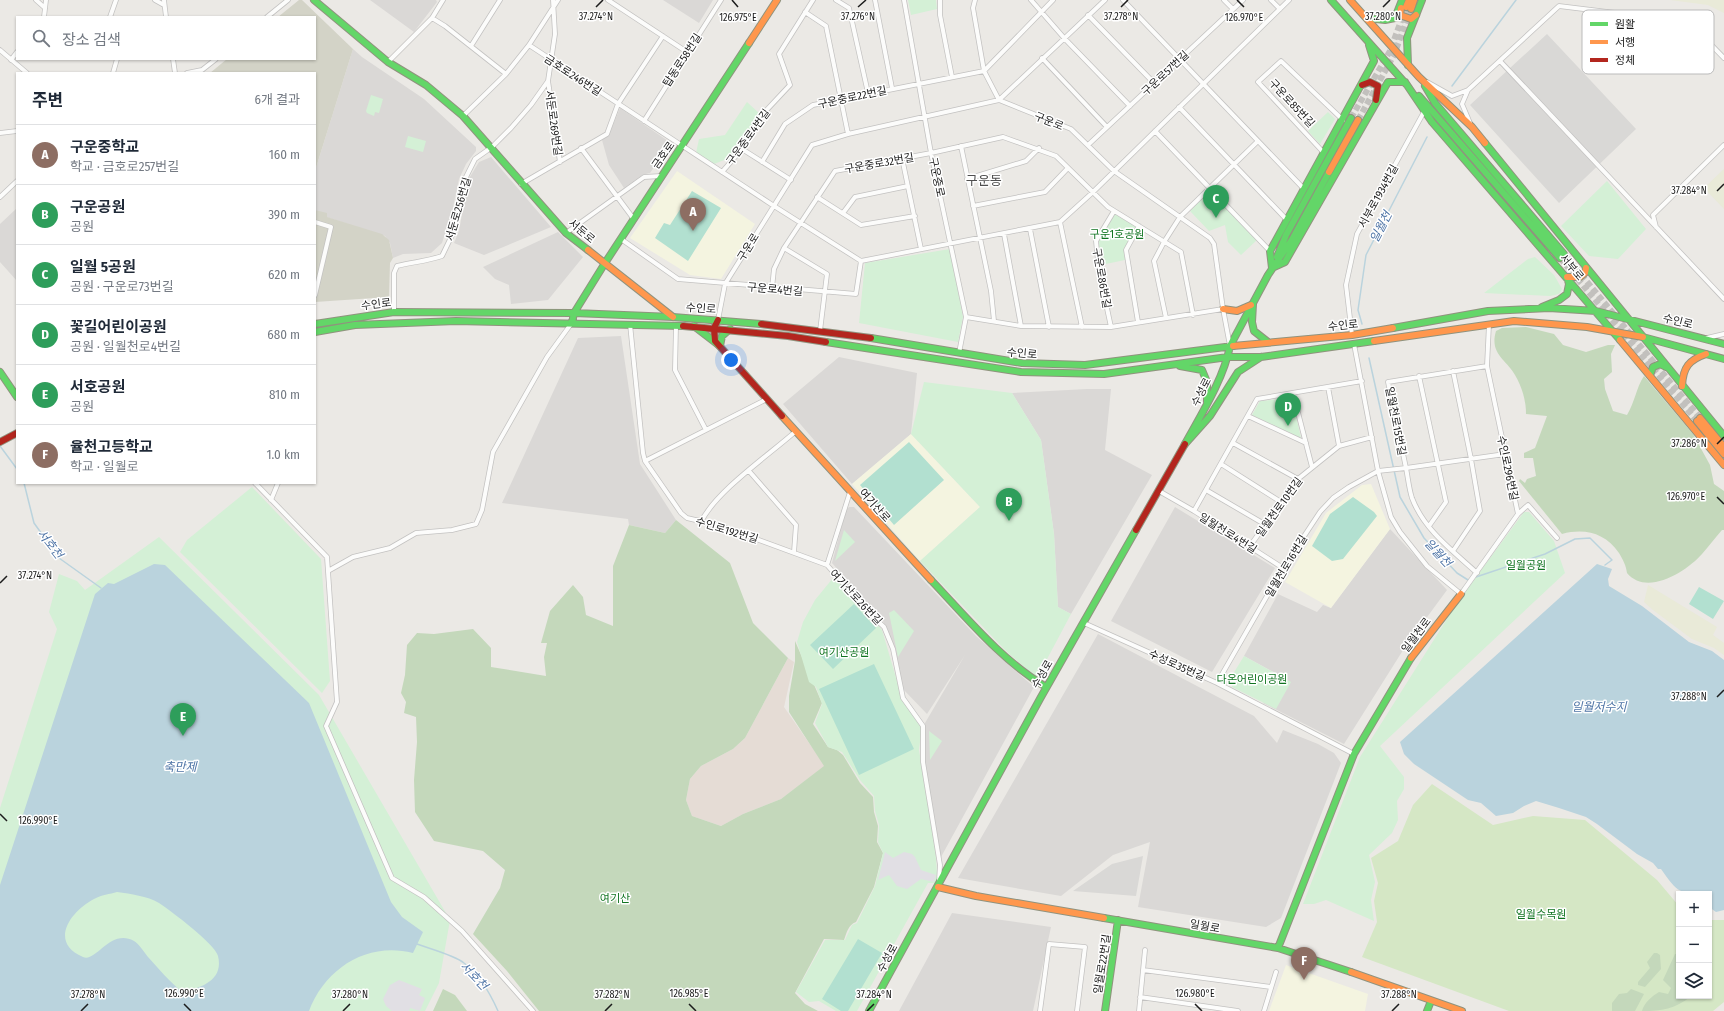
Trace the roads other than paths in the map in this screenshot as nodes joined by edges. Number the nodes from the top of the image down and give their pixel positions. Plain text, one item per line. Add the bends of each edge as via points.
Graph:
1 (36, 0) edge
2 (46, 0) edge
3 (116, 0) edge
4 (155, 0) edge
5 (288, 0) edge
6 (314, 0) edge
7 (442, 0) edge
8 (500, 0) edge
9 (553, 0) edge
10 (558, 0) edge
11 (608, 0) edge
12 (721, 0) edge
13 (777, 0) edge
14 (813, 0) edge
15 (836, 0) edge
16 (875, 0) edge
17 (904, 0) edge
18 (940, 0) edge
19 (975, 0) edge
20 (1031, 0) edge
21 (1053, 0) edge
22 (1105, 0) edge
23 (1123, 0) edge
24 (1224, 0) edge
25 (1243, 0) edge
26 (1271, 0) edge
27 (1289, 0) edge
28 (1332, 0) edge
29 (1350, 0) edge
30 (1409, 0) edge
31 (1414, 0) edge
32 (1422, 0) edge
33 (164, 2) edge
34 (1405, 5) edge
35 (554, 6) junction
36 (46, 8) junction
37 (1233, 9) junction
38 (1280, 9) junction
39 (1592, 10) edge
40 (1041, 11) junction
41 (805, 12) junction
42 (1417, 14) junction
43 (1088, 15) junction
44 (44, 16) edge
45 (110, 16) edge
46 (166, 16) edge
47 (268, 16) edge
48 (432, 18) junction
49 (1367, 18) junction
50 (663, 36) junction
51 (1065, 39) junction
52 (1368, 41) junction
53 (528, 45) junction
54 (471, 46) junction
55 (1714, 48) edge
56 (0, 50) edge
57 (688, 52) junction
58 (16, 53) edge
59 (1042, 58) junction
60 (1724, 58) edge
61 (1180, 59) junction
62 (11, 60) junction
63 (116, 60) edge
64 (173, 60) edge
65 (215, 60) edge
66 (551, 60) junction
67 (1500, 61) junction
68 (388, 62) junction
69 (1408, 65) junction
70 (984, 71) junction
71 (25, 72) edge
72 (113, 72) edge
73 (175, 72) edge
74 (192, 72) edge
75 (506, 74) junction
76 (952, 77) junction
77 (1419, 77) junction
78 (548, 81) junction
79 (1405, 82) junction
80 (920, 83) junction
81 (1154, 83) junction
82 (1203, 84) junction
83 (1362, 85) junction
84 (892, 88) junction
85 (1468, 90) junction
86 (868, 93) junction
87 (840, 98) junction
88 (999, 100) junction
89 (1376, 102) junction
90 (618, 104) junction
91 (1130, 106) junction
92 (1179, 107) junction
93 (1425, 110) junction
94 (463, 116) junction
95 (926, 117) junction
96 (1355, 119) tunnel mouth
97 (1343, 120) junction
98 (644, 121) junction
99 (1107, 127) junction
100 (1472, 127) junction
101 (16, 131) edge
102 (1155, 131) junction
103 (0, 133) edge
104 (848, 134) junction
105 (1258, 141) junction
106 (682, 145) junction
107 (1088, 145) junction
108 (1724, 145) edge
109 (961, 146) junction
110 (492, 147) junction
111 (581, 148) junction
112 (1038, 148) junction
113 (742, 149) junction
114 (931, 153) junction
115 (1325, 153) junction
116 (902, 158) junction
117 (560, 162) junction
118 (762, 162) junction
119 (1234, 164) junction
120 (1068, 168) junction
121 (1114, 171) junction
122 (722, 172) junction
123 (661, 176) junction
124 (967, 178) junction
125 (791, 180) junction
126 (16, 182) edge
127 (521, 184) junction
128 (908, 186) junction
129 (1209, 188) junction
130 (1304, 189) junction
131 (1092, 193) junction
132 (617, 196) junction
133 (0, 197) edge
134 (817, 197) junction
135 (774, 206) junction
136 (972, 206) junction
137 (1114, 211) junction
138 (843, 213) junction
139 (915, 216) junction
140 (1180, 217) junction
141 (633, 218) junction
142 (1287, 220) junction
143 (316, 222) edge
144 (800, 222) junction
145 (1060, 222) junction
146 (1139, 226) junction
147 (1030, 228) junction
148 (1656, 228) junction
149 (566, 233) junction
150 (1004, 234) junction
151 (980, 238) junction
152 (621, 239) junction
153 (1164, 242) junction
154 (952, 244) junction
155 (784, 248) junction
156 (921, 249) junction
157 (1270, 251) junction
158 (861, 261) junction
159 (604, 263) junction
160 (1272, 268) junction
161 (1586, 268) junction
162 (1567, 277) junction
163 (725, 284) junction
164 (772, 288) junction
165 (316, 291) edge
166 (825, 293) junction
167 (1724, 299) edge
168 (1253, 304) junction
169 (1538, 308) junction
170 (1222, 309) junction
171 (1596, 311) junction
172 (394, 312) junction
173 (574, 313) junction
174 (1193, 315) junction
175 (673, 317) junction
176 (966, 317) junction
177 (1166, 318) junction
178 (1628, 318) junction
179 (718, 320) junction
180 (994, 321) junction
181 (1138, 322) junction
182 (572, 323) junction
183 (316, 324) edge
184 (630, 324) junction
185 (1489, 324) junction
186 (676, 326) junction
187 (694, 326) junction
188 (1021, 326) junction
189 (1111, 326) junction
190 (1049, 327) junction
191 (1082, 327) junction
192 (714, 328) junction
193 (730, 329) junction
194 (1611, 330) junction
195 (820, 331) junction
196 (316, 332) edge
197 (1724, 334) edge
198 (1352, 335) junction
199 (1642, 336) junction
200 (1705, 338) junction
201 (1268, 342) junction
202 (1354, 344) junction
203 (1724, 344) edge
204 (720, 346) junction
205 (1230, 346) junction
206 (958, 354) junction
207 (1707, 354) junction
208 (1228, 357) junction
209 (1261, 357) junction
210 (1724, 358) edge
211 (1172, 364) junction
212 (1487, 366) junction
213 (1666, 366) junction
214 (1453, 371) junction
215 (0, 372) edge
216 (1419, 376) junction
217 (1650, 376) junction
218 (1362, 381) junction
219 (1682, 386) junction
220 (1328, 387) junction
221 (1293, 393) junction
222 (16, 396) edge
223 (767, 398) junction
224 (1207, 402) junction
225 (1248, 416) junction
226 (706, 430) junction
227 (796, 431) junction
228 (16, 434) edge
229 (1724, 436) edge
230 (1372, 437) junction
231 (0, 442) edge
232 (1233, 443) junction
233 (1306, 443) junction
234 (1185, 444) junction
235 (1338, 446) junction
236 (1724, 447) edge
237 (1505, 454) junction
238 (1724, 454) edge
239 (1471, 459) junction
240 (646, 461) junction
241 (1438, 463) junction
242 (1221, 464) junction
243 (1724, 465) edge
244 (1312, 467) junction
245 (1406, 468) junction
246 (749, 471) junction
247 (1378, 472) junction
248 (1298, 479) junction
249 (256, 484) edge
250 (278, 484) edge
251 (1206, 490) junction
252 (1159, 491) junction
253 (850, 492) junction
254 (272, 500) junction
255 (1281, 502) junction
256 (1194, 511) junction
257 (1518, 514) junction
258 (701, 522) junction
259 (1266, 525) junction
260 (1428, 526) junction
261 (1557, 538) dead end
262 (1250, 546) junction
263 (1453, 551) junction
264 (794, 552) junction
265 (827, 565) junction
266 (1283, 568) junction
267 (328, 571) junction
268 (1477, 573) junction
269 (1461, 594) junction
270 (1084, 623) junction
271 (1217, 683) junction
272 (1046, 688) junction
273 (1354, 754) junction
274 (938, 887) junction
275 (1118, 920) junction
276 (1278, 948) junction
277 (1145, 950) dead end
278 (1143, 970) junction
279 (1276, 972) dead end
280 (1271, 987) junction
281 (1140, 997) junction
282 (1431, 1001) junction
283 (533, 1011) edge
284 (869, 1011) edge
285 (1040, 1011) edge
286 (1077, 1011) edge
287 (1105, 1011) edge
288 (1139, 1011) edge
289 (1238, 1011) edge
290 (1264, 1011) edge
291 (1427, 1011) edge
292 (1462, 1011) edge

1 - 36 street
2 - 36 street
3 - 45 street
4 - 33 street
5 - 47 street
6 - 68 street, 서둔로
7 - 48 street
8 - 54 street
9 - 35 street, 서둔로269번길
10 - 35 street
11 - 50 street
12 - 57 street, 탑동로58번길
13 - 106 street, 금호로
14 - 41 street, 구운중로4번길
15 - 86 street via 849,8
16 - 84 street
17 - 80 street, 구운중로
18 - 76 street via 940,15
19 - 70 street via 973,8
20 - 40 street
21 - 40 street
22 - 43 street
23 - 61 street
24 - 37 street
25 - 37 street, 구운로57번길
26 - 38 street
27 - 38 street
28 - 52 street, 서부로
29 - 49 street, 서부로
30 - 34 street
31 - 34 street
32 - 42 street
33 - 46 street
34 - 42 street via 1400,15 1411,19
34 - 49 street via 1395,18
35 - 53 street
35 - 66 street, 서둔로269번길 via 555,34
36 - 44 street
37 - 61 street, 구운로57번길
38 - 82 street
39 - 67 street via 1559,6
40 - 51 street
40 - 70 street
41 - 87 street via 826,26
41 - 113 street, 구운중로4번길 via 779,54 790,85 761,116
42 - 69 street via 1407,38
43 - 51 street
43 - 81 street
48 - 54 street
48 - 68 street
49 - 69 street, 서부로
50 - 57 street
50 - 90 street
51 - 59 street
51 - 91 street
52 - 79 street, 서부로
52 - 83 street via 1374,61
53 - 66 street, 금호로246번길
53 - 75 street
54 - 75 street
55 - 60 street
56 - 62 street
57 - 98 street, 탑동로58번길
58 - 62 street
59 - 88 street
59 - 99 street
61 - 81 street, 구운로57번길
61 - 82 street
62 - 71 street
63 - 72 street
64 - 73 street
65 - 74 street via 202,70
66 - 78 street, 서둔로269번길
66 - 90 street, 금호로246번길
67 - 85 street
67 - 148 street
68 - 94 street, 서둔로 via 426,85
69 - 77 street, 서부로
70 - 76 street, 구운중로22번길
70 - 88 street
75 - 94 street
76 - 80 street, 구운중로22번길
77 - 79 street, 서부로 via 1435,103 1562,256
77 - 85 street via 1452,96
77 - 100 street, 서부로
78 - 110 street via 526,111
78 - 117 street, 서둔로269번길
79 - 89 street via 1388,82
79 - 93 street, 서부로
80 - 84 street, 구운중로22번길
80 - 95 street, 구운중로
81 - 91 street, 구운로57번길
82 - 92 street
82 - 105 street
83 - 89 street via 1370,82 1378,86
83 - 97 street
84 - 86 street, 구운중로22번길
85 - 100 street via 1462,104
86 - 87 street, 구운중로22번길
87 - 104 street
87 - 118 street, 구운중로22번길 via 813,105 785,124
88 - 95 street, 구운로
88 - 107 street, 구운로 via 1071,129
89 - 160 street via 1285,262
90 - 98 street, 금호로246번길
90 - 111 street via 607,134
91 - 99 street, 구운로57번길
92 - 102 street
92 - 119 street
93 - 162 street, 서부로 via 1432,122
93 - 198 street, 서부로1934번길 via 1357,234 1346,285
94 - 110 street, 서둔로
95 - 104 street, 구운로
95 - 114 street, 구운중로
96 - 160 street via 1286,235
97 - 115 street
97 - 115 street, 구운로85번길 via 1281,61 1258,82
98 - 106 street, 금호로246번길
99 - 107 street, 구운로57번길
100 - 161 street, 서부로
101 - 103 street
102 - 121 street
102 - 129 street
104 - 125 street, 구운로 via 812,145
105 - 119 street
105 - 130 street
106 - 122 street, 금호로246번길
106 - 123 street, 금호로
107 - 121 street, 구운로
108 - 148 street via 1653,215
109 - 112 street, 구운중로32번길 via 1003,137
109 - 114 street, 구운중로32번길
109 - 124 street
110 - 127 street, 서둔로
110 - 172 street, 서둔로256번길 via 475,159 465,179 455,229 442,256 397,266 394,273
111 - 117 street, 서둔로269번길
111 - 132 street
112 - 120 street, 구운중로32번길 via 1056,156
112 - 124 street via 1026,161
113 - 118 street
113 - 122 street, 구운중로4번길
114 - 116 street, 구운중로32번길
114 - 154 street, 구운중로
115 - 130 street
116 - 128 street
116 - 134 street, 구운중로32번길 via 836,171
117 - 127 street
118 - 125 street
119 - 129 street
119 - 142 street
120 - 131 street, 구운중로32번길
120 - 136 street via 1045,192
121 - 131 street
121 - 140 street, 구운로
122 - 135 street, 금호로246번길
123 - 132 street via 644,177
123 - 141 street, 금호로
124 - 136 street
125 - 135 street, 구운로
126 - 133 street
127 - 149 street, 서둔로
128 - 138 street via 855,196
128 - 139 street
129 - 140 street
129 - 157 street
130 - 142 street
131 - 137 street, 구운중로32번길
131 - 145 street
132 - 141 street
132 - 149 street
134 - 138 street
134 - 144 street, 구운중로32번길
135 - 144 street, 금호로246번길
135 - 163 street, 구운로
136 - 151 street
137 - 146 street, 구운중로32번길
137 - 189 street, 구운로86번길 via 1096,241 1098,271
138 - 139 street via 861,225
139 - 156 street
140 - 153 street
140 - 170 street, 구운로 via 1210,238 1214,244
141 - 152 street, 금호로
142 - 157 street
143 - 165 street via 331,227
144 - 155 street, 구운중로32번길
144 - 158 street, 금호로246번길
145 - 147 street
145 - 191 street
146 - 153 street, 구운중로32번길
146 - 181 street via 1126,250
147 - 150 street
147 - 190 street
148 - 167 street
149 - 159 street, 서둔로
150 - 151 street
150 - 188 street
151 - 154 street
151 - 180 street via 991,291
152 - 159 street, 금호로
152 - 163 street, 구운로4번길 via 678,279
153 - 174 street, 구운중로32번길 via 1181,252
153 - 177 street via 1154,261
154 - 156 street
154 - 176 street, 구운중로
155 - 164 street, 구운중로32번길 via 774,269
155 - 166 street via 827,274
156 - 158 street
157 - 160 street
158 - 166 street, 구운로4번길 via 856,294
159 - 173 street, 금호로
159 - 175 street, 서둔로
160 - 168 street
161 - 162 street via 1585,273 1580,276
161 - 178 street, 서부로
162 - 169 street via 1570,292 1565,297
162 - 171 street, 서부로
163 - 164 street, 구운로4번길
163 - 179 street, 구운로
164 - 166 street, 구운로4번길
166 - 195 street
168 - 170 street via 1240,312 1230,313
168 - 201 street via 1252,331 1257,337
168 - 205 street
169 - 171 street, 수인로
169 - 198 street, 수인로 via 1488,311
170 - 174 street
170 - 205 street, 구운로
171 - 178 street, 수인로
171 - 194 street, 서부로
172 - 173 street, 수인로
172 - 183 street, 수인로
173 - 175 street, 수인로
173 - 182 street, 금호로
174 - 177 street
175 - 179 street, 수인로
176 - 180 street
176 - 206 street, 구운중로
177 - 181 street
178 - 199 street, 서부로
178 - 200 street, 수인로
179 - 192 street
179 - 195 street, 수인로
180 - 188 street
181 - 189 street
182 - 184 street, 수인로
182 - 196 street, 수인로 via 406,322
182 - 267 street via 547,357 493,452 482,510 476,524 452,530 416,533 390,548 353,558
184 - 186 street, 수인로
184 - 240 street, 수인로192번길 via 643,453
185 - 194 street, 수인로 via 1514,321 1556,323
185 - 202 street, 수인로
185 - 212 street, 수인로296번길
186 - 187 street, 수인로
186 - 226 street via 675,370
187 - 192 street, 수인로
187 - 204 street
188 - 190 street
189 - 191 street
190 - 191 street
192 - 193 street, 수인로
192 - 204 street, 여기산로 via 715,341
193 - 204 street via 722,336
193 - 211 street, 수인로 via 1021,372 1104,374
194 - 199 street, 수인로
194 - 217 street, 서부로
195 - 206 street, 수인로
197 - 200 street
198 - 201 street, 수인로
199 - 207 street, 수인로
199 - 213 street, 서부로
200 - 203 street, 수인로
201 - 205 street, 수인로
202 - 209 street, 수인로
202 - 218 street
204 - 223 street, 여기산로
205 - 206 street, 수인로 via 1085,365 1022,363
205 - 208 street, 수성로
207 - 210 street, 수인로
207 - 219 street via 1688,362 1684,367
208 - 209 street, 수인로
208 - 211 street, 수인로
208 - 224 street, 수성로
209 - 234 street via 1238,372 1210,416
211 - 224 street via 1202,370 1207,377
212 - 214 street, 일월천로15번길
212 - 237 street, 수인로296번길
213 - 217 street via 1660,364 1653,367
213 - 219 street, 서부로
214 - 216 street, 일월천로15번길
214 - 239 street
215 - 222 street
216 - 241 street
216 - 245 street, 일월천로15번길 via 1388,382
217 - 243 street, 서부로
218 - 220 street, 일월천로4번길
218 - 230 street
219 - 229 street, 서부로
220 - 221 street, 일월천로4번길
220 - 235 street
221 - 225 street, 일월천로4번길 via 1257,399
221 - 233 street
223 - 226 street
223 - 227 street, 여기산로
224 - 234 street, 수성로
225 - 232 street, 일월천로4번길
225 - 233 street
226 - 240 street
227 - 246 street
227 - 253 street, 여기산로
228 - 231 street
230 - 235 street, 일월천로10번길
230 - 247 street
232 - 242 street, 일월천로4번길
232 - 248 street
233 - 244 street
234 - 252 street, 수성로
235 - 244 street, 일월천로10번길
236 - 238 street via 1698,419
237 - 239 street, 일월천로15번길
237 - 257 street, 수인로296번길
239 - 241 street, 일월천로15번길
239 - 263 street via 1480,511
240 - 258 street, 수인로192번길 via 681,513 687,518
241 - 245 street, 일월천로15번길
241 - 260 street via 1446,502
242 - 251 street, 일월천로4번길
242 - 255 street
244 - 248 street, 일월천로10번길
245 - 247 street, 일월천로15번길
245 - 260 street, 일월천로15번길 via 1412,498
246 - 258 street via 707,510
246 - 264 street via 796,525
247 - 266 street, 일월천로16번길 via 1333,498 1320,512
247 - 269 street via 1391,517 1400,532 1427,566
248 - 255 street, 일월천로10번길
249 - 254 street
250 - 254 street
251 - 256 street, 일월천로4번길
251 - 259 street
252 - 256 street
252 - 270 street, 수성로
253 - 265 street, 여기산로26번길
253 - 272 street, 여기산로 via 911,561 1003,656
254 - 267 street via 327,557
255 - 259 street, 일월천로10번길
256 - 262 street, 일월천로4번길
257 - 261 street via 1528,505
257 - 268 street, 수인로296번길
258 - 264 street, 수인로192번길 via 721,526
259 - 262 street, 일월천로10번길
260 - 263 street, 일월천로15번길
262 - 266 street, 일월천로4번길
263 - 268 street, 일월천로15번길
264 - 265 street, 수인로192번길
265 - 274 street, 여기산로26번길 via 884,628 893,649 903,698 923,726 923,762 940,865
266 - 271 street, 일월천로16번길
267 - 283 street via 337,702 326,726 392,878 424,897 462,931
268 - 269 street, 수인로296번길
269 - 273 street, 일월천로 via 1414,653
270 - 271 street, 수성로35번길
270 - 272 street, 수성로
271 - 273 street, 수성로35번길
272 - 274 street, 수성로
273 - 276 street, 일월천로
274 - 275 street, 일월로
274 - 284 street, 수성로
275 - 276 street, 일월로
275 - 287 street, 일월로22번길
276 - 282 street, 일월로
277 - 278 street
278 - 280 street
278 - 281 street
279 - 280 street
280 - 290 street
281 - 288 street
281 - 289 street
282 - 291 street
282 - 292 street, 일월로
285 - 286 street via 1049,944 1085,947

